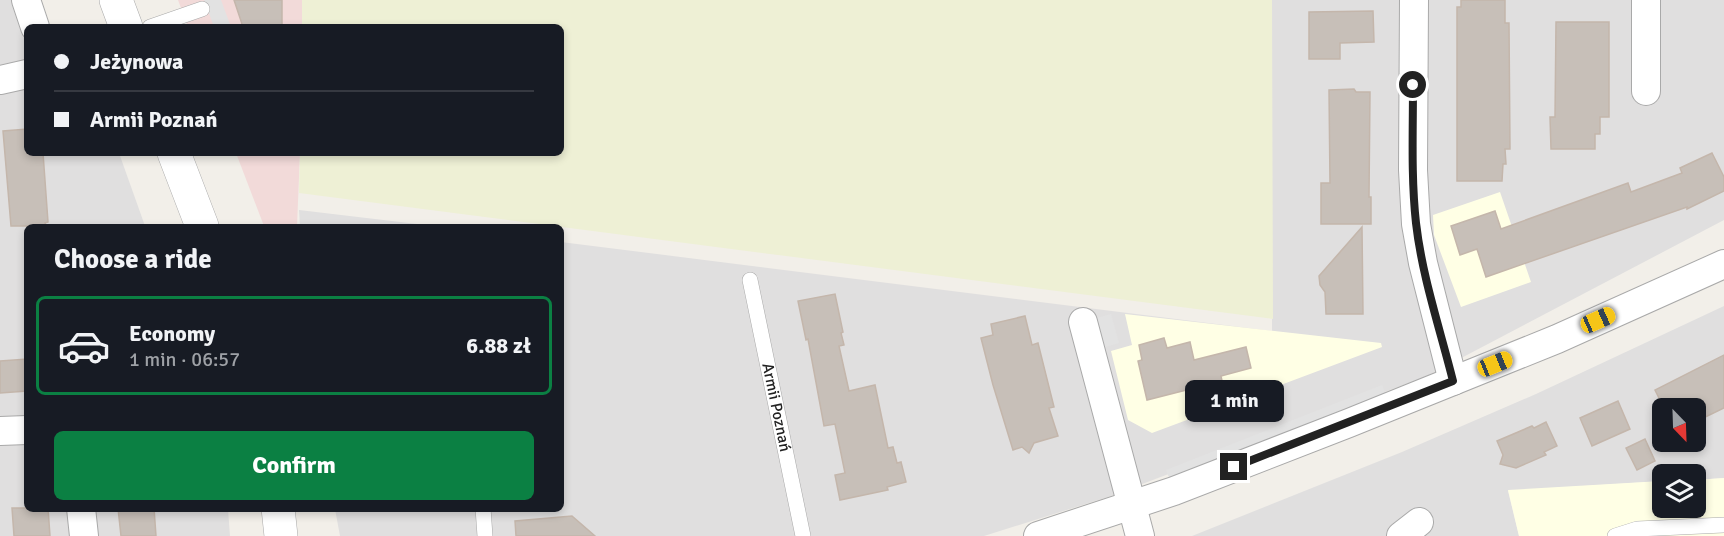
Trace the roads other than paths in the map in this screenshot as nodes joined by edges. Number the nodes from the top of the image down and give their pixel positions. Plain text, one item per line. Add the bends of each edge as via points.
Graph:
1 (26, 0) edge
2 (116, 0) edge
3 (1414, 0) edge
4 (1646, 0) edge
5 (202, 9) dead end
6 (34, 24) edge
7 (125, 24) edge
8 (159, 24) edge
9 (24, 75) edge
10 (0, 80) edge
11 (1647, 92) dead end
12 (175, 156) edge
13 (201, 224) edge
14 (1724, 264) edge
15 (750, 280) dead end
16 (1083, 322) dead end
17 (1453, 381) junction
18 (24, 430) edge
19 (0, 432) edge
20 (1131, 505) junction
21 (81, 512) edge
22 (279, 512) edge
23 (483, 512) edge
24 (1724, 525) edge
25 (84, 536) edge
26 (281, 536) edge
27 (485, 536) edge
28 (803, 536) edge
29 (1038, 536) edge
30 (1140, 536) edge
31 (1615, 536) edge

1 - 6 street
2 - 7 street
3 - 17 street via 1416,224
4 - 11 street
5 - 8 lane
9 - 10 street
12 - 13 street
14 - 17 street
15 - 28 lane, Armii Poznań
16 - 20 street
17 - 20 street
18 - 19 street
20 - 29 street
20 - 30 street
21 - 25 street
22 - 26 street
23 - 27 lane
24 - 31 lane via 1637,529

